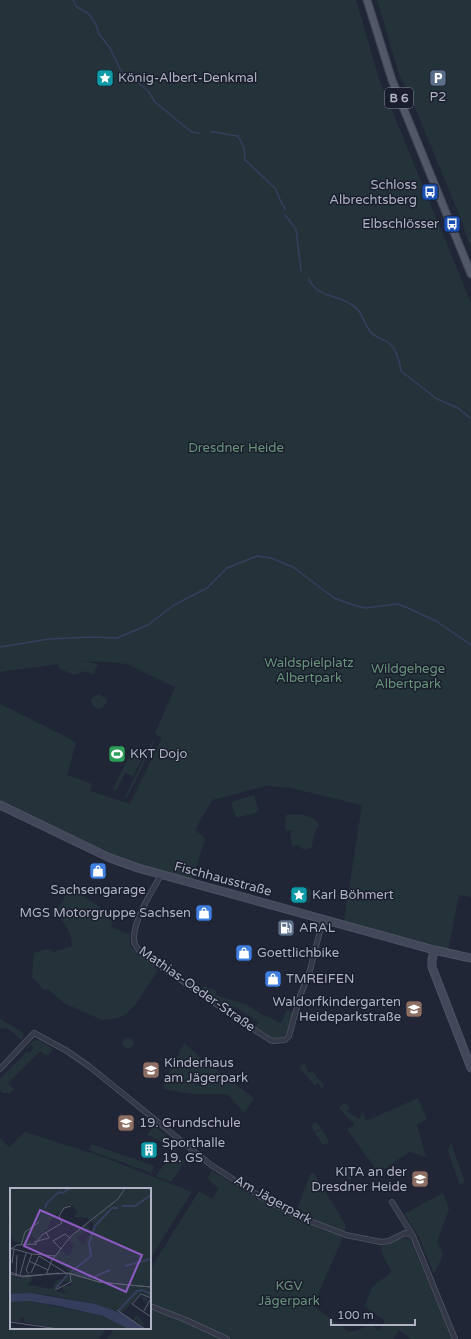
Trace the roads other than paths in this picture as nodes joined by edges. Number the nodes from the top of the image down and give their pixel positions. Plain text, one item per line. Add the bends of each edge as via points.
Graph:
1 (367, 0) edge
2 (471, 274) edge
3 (0, 804) edge
4 (161, 875) junction
5 (323, 919) junction
6 (434, 950) junction
7 (471, 958) edge
8 (471, 1068) edge
9 (0, 1069) edge
10 (392, 1202) dead end
11 (411, 1235) junction
12 (151, 1306) edge
13 (227, 1339) edge
14 (455, 1339) edge

1 - 2 main road, B 6 via 392,80
3 - 4 main road, Fischhausstraße via 110,858
4 - 5 main road, Fischhausstraße
4 - 5 street, Mathias-Oeder-Straße via 137,923 134,939 138,949 270,1040 285,1040 289,1036
5 - 6 main road, Fischhausstraße
6 - 7 main road, Fischhausstraße
6 - 8 main road via 432,967
9 - 11 street, Am Jägerpark via 34,1033 68,1051 212,1165 261,1197 297,1216 346,1235 381,1242 405,1233
10 - 11 street
11 - 14 street
12 - 13 street

